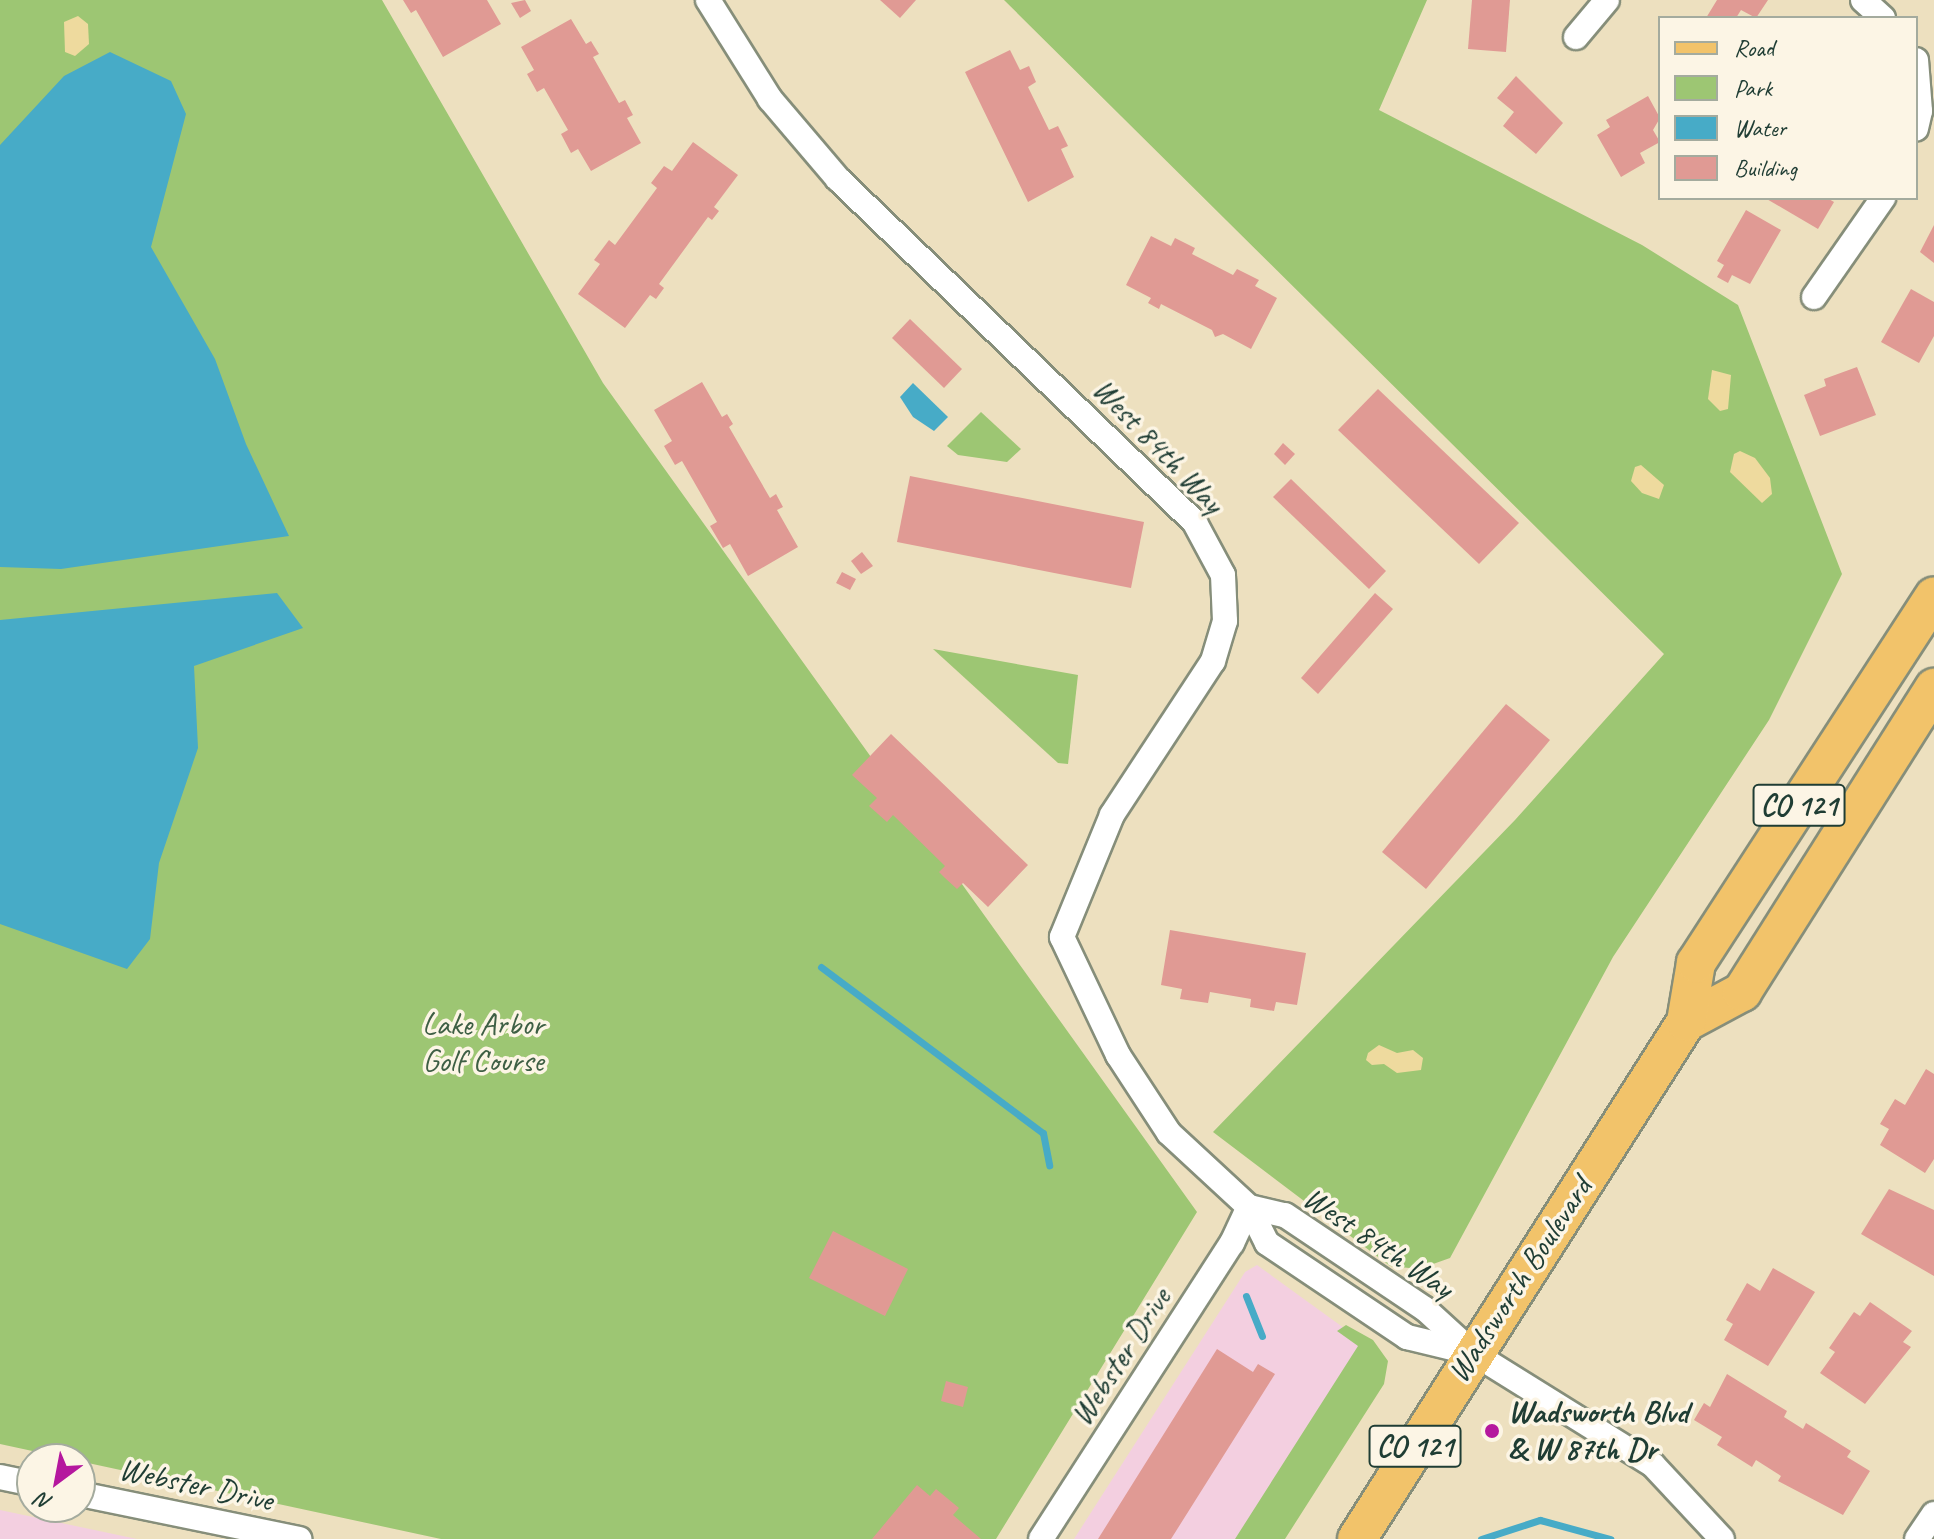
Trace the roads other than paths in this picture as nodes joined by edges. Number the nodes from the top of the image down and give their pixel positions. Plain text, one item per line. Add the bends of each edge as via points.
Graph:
1 (708, 0) edge
2 (1607, 0) edge
3 (1863, 0) edge
4 (1881, 16) edge
5 (1576, 37) dead end
6 (1918, 86) edge
7 (1918, 120) edge
8 (1882, 200) edge
9 (1814, 297) dead end
10 (1934, 596) edge
11 (1934, 688) edge
12 (1686, 1022) junction
13 (1249, 1207) junction
14 (1473, 1353) junction
15 (96, 1497) edge
16 (1934, 1514) edge
17 (299, 1539) edge
18 (1041, 1539) edge
19 (1357, 1539) edge
20 (1722, 1539) edge
21 (1917, 1539) edge

1 - 13 street, West 84th Way via 770,99 838,179 1195,523 1223,575 1225,621 1213,661 1112,815 1062,937 1118,1055 1169,1133
2 - 5 street
3 - 4 street
6 - 7 street
8 - 9 street
10 - 12 main road, Wadsworth Boulevard / CO 121 via 1696,963
11 - 12 main road, Wadsworth Boulevard / CO 121 via 1742,992
12 - 14 main road, Wadsworth Boulevard / CO 121
13 - 14 street, West 84th Way via 1285,1215 1425,1309
13 - 14 street, West 84th Way via 1267,1243 1339,1295 1407,1337
13 - 18 street, Webster Drive via 1232,1243
14 - 19 main road, Wadsworth Boulevard / CO 121
14 - 20 street via 1653,1465
15 - 17 street, Webster Drive
16 - 21 street

